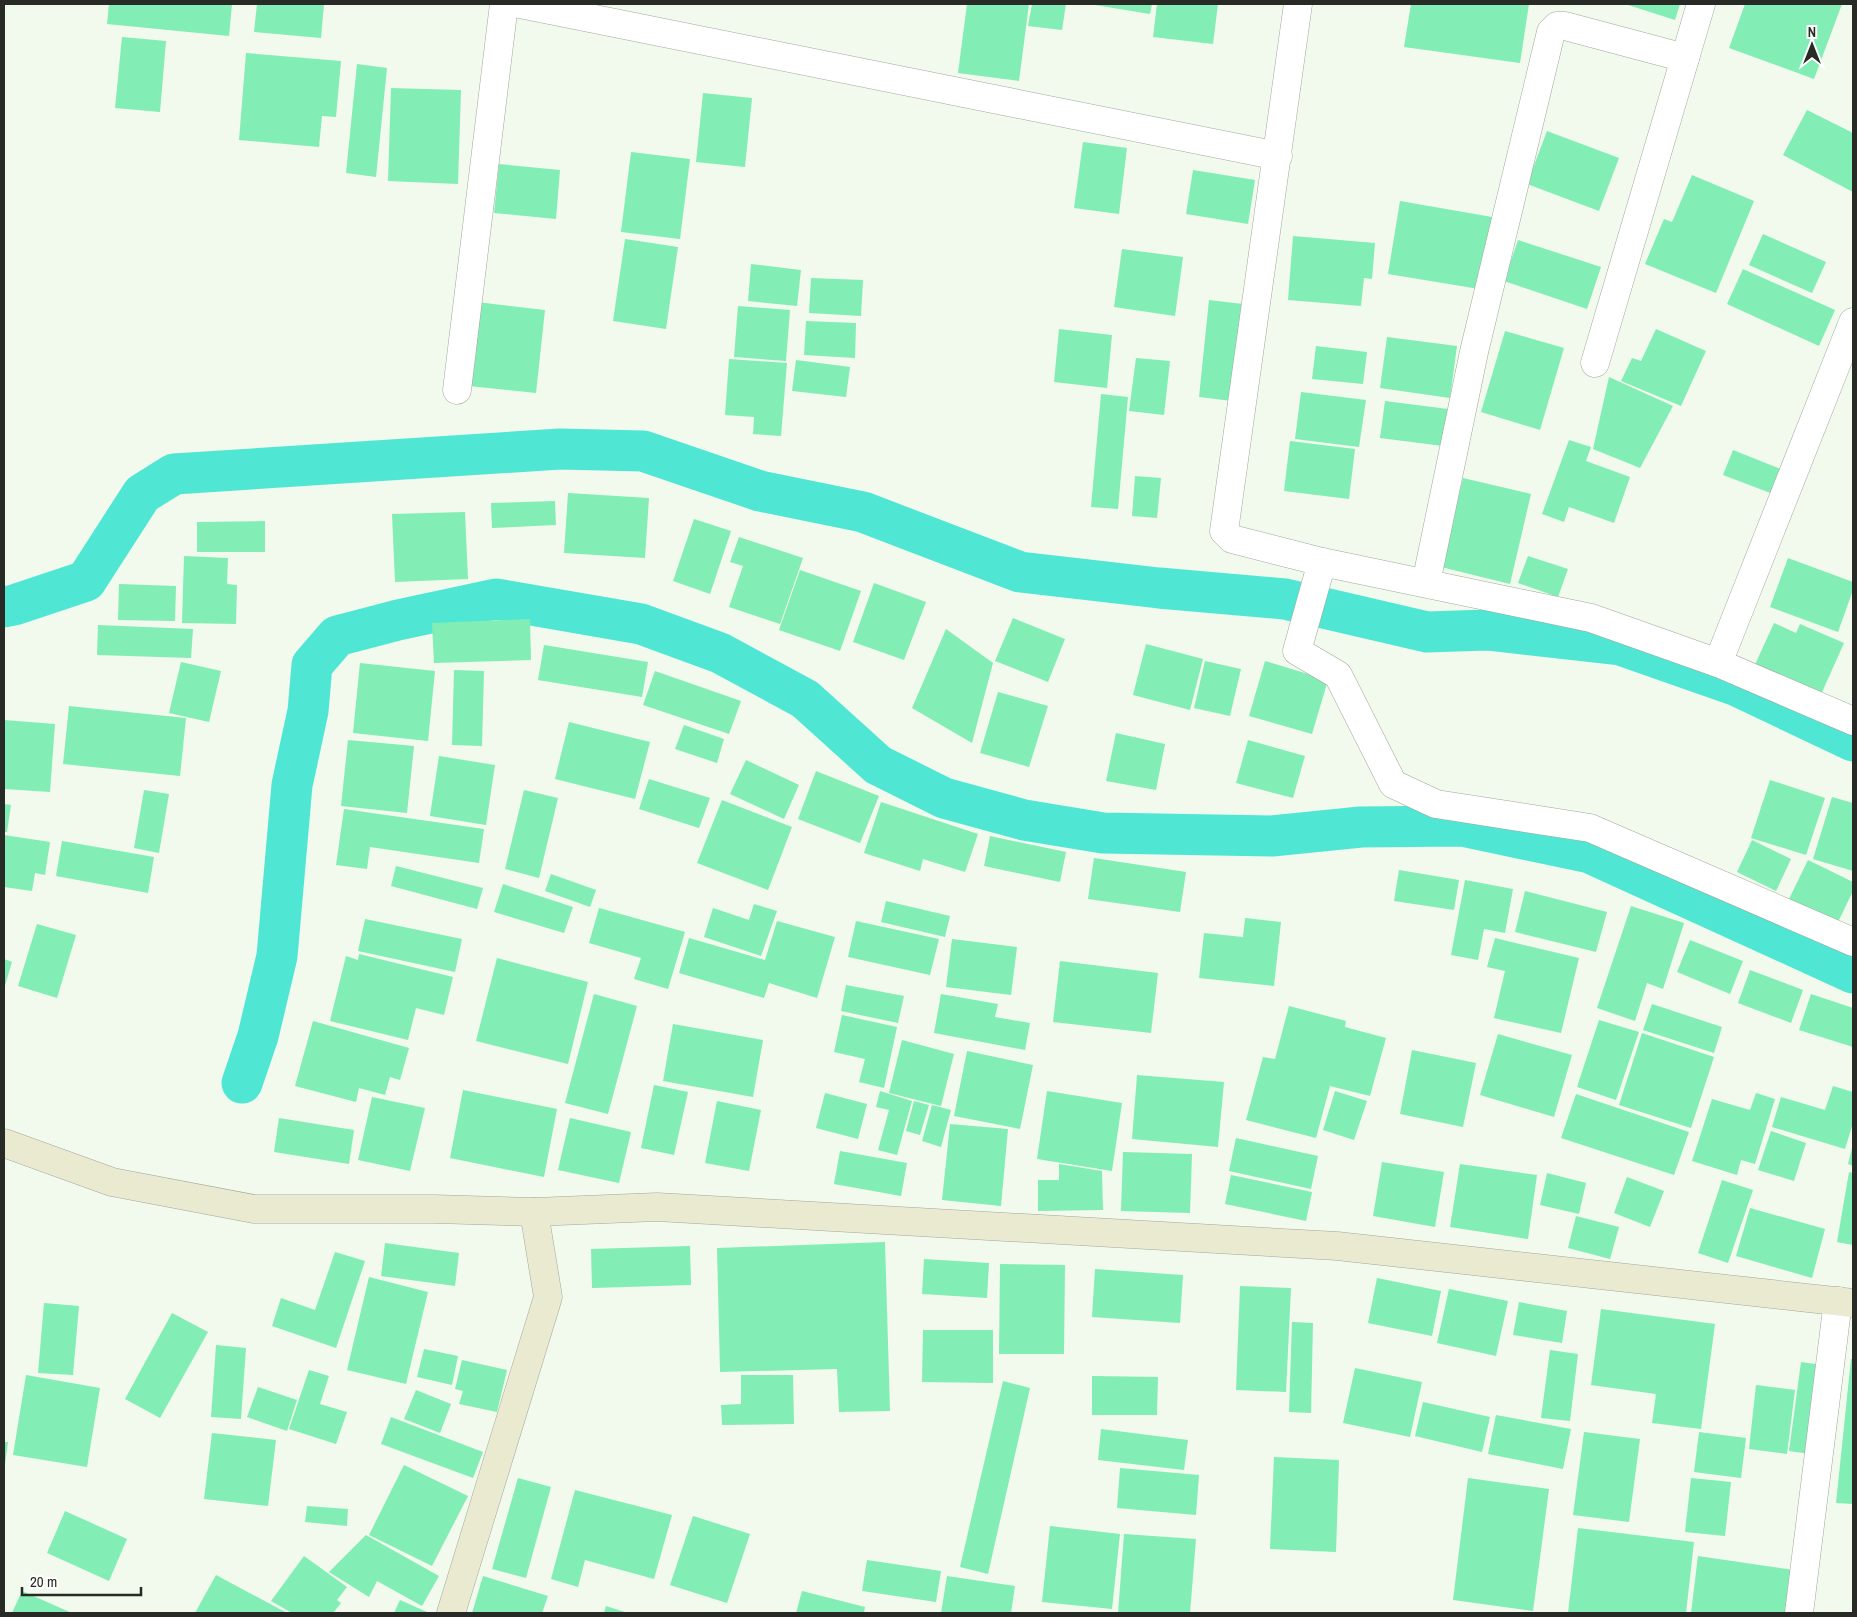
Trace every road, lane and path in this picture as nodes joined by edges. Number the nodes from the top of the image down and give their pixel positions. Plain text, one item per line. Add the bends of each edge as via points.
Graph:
1 (504, 4) edge
2 (520, 4) edge
3 (1298, 4) edge
4 (1701, 4) edge
5 (1685, 58) junction
6 (1278, 156) junction
7 (1853, 322) edge
8 (1595, 364) dead end
9 (457, 390) dead end
10 (1322, 562) junction
11 (1426, 582) junction
12 (1718, 663) junction
13 (1853, 721) edge
14 (1853, 942) edge
15 (4, 1143) edge
16 (534, 1212) junction
17 (1846, 1302) edge
18 (451, 1613) edge
19 (1800, 1613) edge

1 - 9 street
2 - 6 street
3 - 6 street
4 - 5 street
5 - 8 street
5 - 11 street via 1565,26 1556,26 1551,32 1474,352
6 - 10 street via 1224,531 1232,539
7 - 12 street
10 - 11 street
10 - 14 street via 1297,651 1338,675 1393,784 1436,804 1590,828
11 - 12 street via 1591,618
12 - 13 street
15 - 16 main road via 112,1182 254,1209
16 - 17 main road via 657,1207 1337,1246
16 - 18 main road via 548,1297
17 - 19 street

